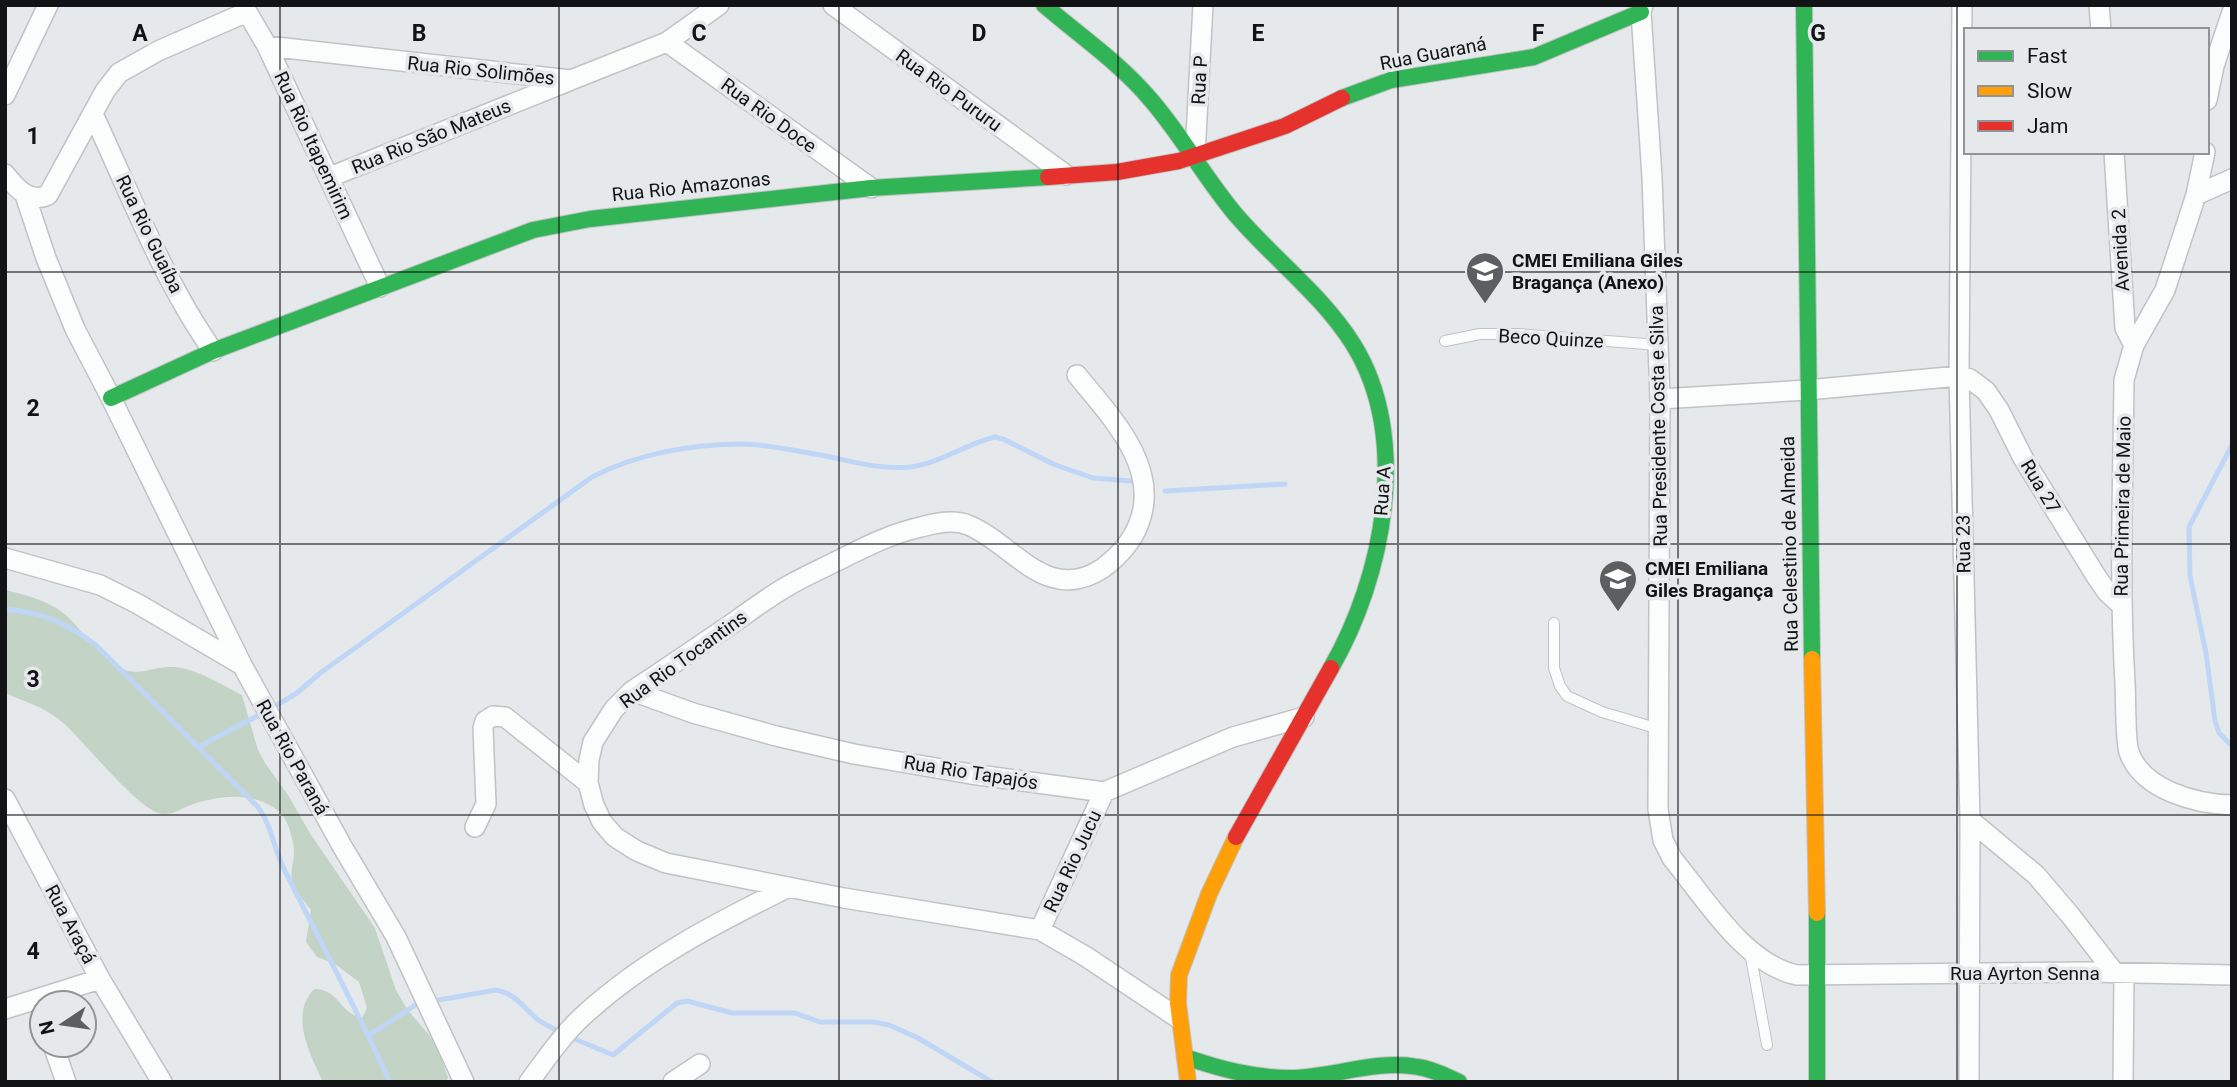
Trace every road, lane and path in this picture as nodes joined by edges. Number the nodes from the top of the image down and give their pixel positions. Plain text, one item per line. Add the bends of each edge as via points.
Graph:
1 (48, 5) edge
2 (719, 5) edge
3 (833, 5) edge
4 (1044, 5) edge
5 (1203, 5) edge
6 (1804, 5) edge
7 (1962, 5) edge
8 (2099, 5) edge
9 (245, 9) edge
10 (1642, 9) edge
11 (2232, 12) edge
12 (2101, 28) edge
13 (667, 42) junction
14 (267, 46) junction
15 (571, 80) junction
16 (2209, 90) edge
17 (5, 95) edge
18 (93, 114) junction
19 (2114, 154) edge
20 (2205, 154) edge
21 (1195, 155) junction
22 (5, 174) edge
23 (1066, 175) junction
24 (330, 177) junction
25 (2232, 179) edge
26 (871, 188) junction
27 (25, 195) junction
28 (2196, 195) junction
29 (380, 287) junction
30 (1445, 341) dead end
31 (1658, 345) junction
32 (2134, 345) junction
33 (213, 351) junction
34 (1077, 375) dead end
35 (1959, 376) junction
36 (1807, 390) junction
37 (111, 398) junction
38 (1660, 398) junction
39 (5, 558) edge
40 (2120, 604) junction
41 (1554, 623) dead end
42 (242, 665) junction
43 (632, 691) junction
44 (1304, 717) junction
45 (1659, 729) junction
46 (588, 783) junction
47 (1104, 792) junction
48 (5, 799) edge
49 (2232, 805) edge
50 (1970, 820) junction
51 (475, 827) dead end
52 (789, 887) junction
53 (1040, 930) junction
54 (1750, 952) junction
55 (1968, 973) junction
56 (2119, 973) junction
57 (1818, 975) junction
58 (2232, 975) edge
59 (100, 979) junction
60 (78, 989) edge
61 (28, 1008) edge
62 (5, 1009) edge
63 (1178, 1018) junction
64 (1767, 1045) dead end
65 (1188, 1058) junction
66 (58, 1059) edge
67 (700, 1064) dead end
68 (66, 1082) edge
69 (162, 1082) edge
70 (464, 1082) edge
71 (530, 1082) edge
72 (673, 1082) edge
73 (1188, 1082) edge
74 (1459, 1082) edge
75 (1817, 1082) edge
76 (1969, 1082) edge
77 (2123, 1082) edge

1 - 17 street
2 - 13 street, Rua Rio Solimões
3 - 23 street, Rua Rio Pururu
4 - 21 street, Rua A via 1136,83
5 - 21 street, Rua P
6 - 36 street, Rua Celestino de Almeida
7 - 35 street, Rua 23
8 - 12 street
9 - 14 street, Rua Rio Itapemirim
9 - 18 street via 119,73
10 - 21 street, Rua Guaraná via 1534,57 1391,80 1343,97 1285,126
10 - 31 street, Rua Presidente Costa e Silva
11 - 16 street
13 - 15 street, Rua Rio Solimões
13 - 26 street, Rua Rio Doce
14 - 15 street, Rua Rio Solimões
14 - 24 street, Rua Rio Itapemirim
15 - 24 street, Rua Rio São Mateus
18 - 27 street via 48,195 34,199
18 - 33 street, Rua Rio Guaíba via 171,279
19 - 32 street, Avenida 2 via 2125,328
20 - 28 street, Rua Primeira de Maio
21 - 23 street, Rua Rio Amazonas via 1152,167
21 - 44 street, Rua A via 1246,227 1338,322 1365,365 1379,406 1385,453 1379,532 1355,622
22 - 27 street
23 - 26 street, Rua Rio Amazonas
24 - 29 street, Rua Rio Itapemirim
25 - 28 street
26 - 29 street, Rua Rio Amazonas via 533,230
27 - 37 street, Rua Rio Paraná via 70,317
28 - 32 street, Rua Primeira de Maio via 2165,290
29 - 33 street, Rua Rio Amazonas
30 - 31 lane, Beco Quinze via 1480,334 1519,334
31 - 38 street, Rua Presidente Costa e Silva
32 - 40 street, Rua Primeira de Maio via 2124,380
33 - 37 street, Rua Rio Amazonas
34 - 43 street, Rua Rio Tocantins via 1123,432 1143,482 1141,519 1134,536 1112,561 1084,577 1053,578 967,524 921,527 874,542 785,587
35 - 36 street
35 - 40 street, Rua 27 via 1986,391 2096,576
35 - 50 street, Rua 23
36 - 38 street
36 - 57 street, Rua Celestino de Almeida
37 - 42 street, Rua Rio Paraná
38 - 45 street, Rua Presidente Costa e Silva
39 - 42 street via 100,585
40 - 49 street, Rua Primeira de Maio via 2129,752 2144,775 2167,791
41 - 45 lane via 1554,668 1567,696
42 - 70 street, Rua Rio Paraná via 396,937
43 - 46 street, Rua Rio Tocantins via 597,734
43 - 47 street, Rua Rio Tapajós via 693,713 854,754
44 - 47 street via 1233,737
44 - 63 street, Rua A via 1229,850 1179,975
45 - 54 street, Rua Presidente Costa e Silva via 1658,809 1663,840 1672,858
46 - 51 street via 505,717 494,716 485,720 483,728 486,804
46 - 52 street, Rua Rio Tocantins via 602,822 637,851 666,863
47 - 53 street, Rua Rio Jucu
48 - 59 street, Rua Araçá
50 - 55 street, Rua 23
50 - 56 street via 2036,875
52 - 53 street, Rua Rio Tocantins
52 - 71 street via 649,962 582,1016
53 - 63 street, Rua Rio Tocantins
54 - 57 street, Rua Presidente Costa e Silva via 1783,972
54 - 64 lane
55 - 56 street, Rua Ayrton Senna
55 - 57 street, Rua Ayrton Senna
55 - 76 street, Rua 23
56 - 58 street, Rua Ayrton Senna
56 - 77 street
57 - 75 street, Rua Celestino de Almeida
59 - 60 street
59 - 69 street, Rua Araçá
61 - 62 street
63 - 65 street, Rua A
65 - 73 street, Rua A
65 - 74 street via 1252,1076 1290,1078 1415,1066
66 - 68 street
67 - 72 street

